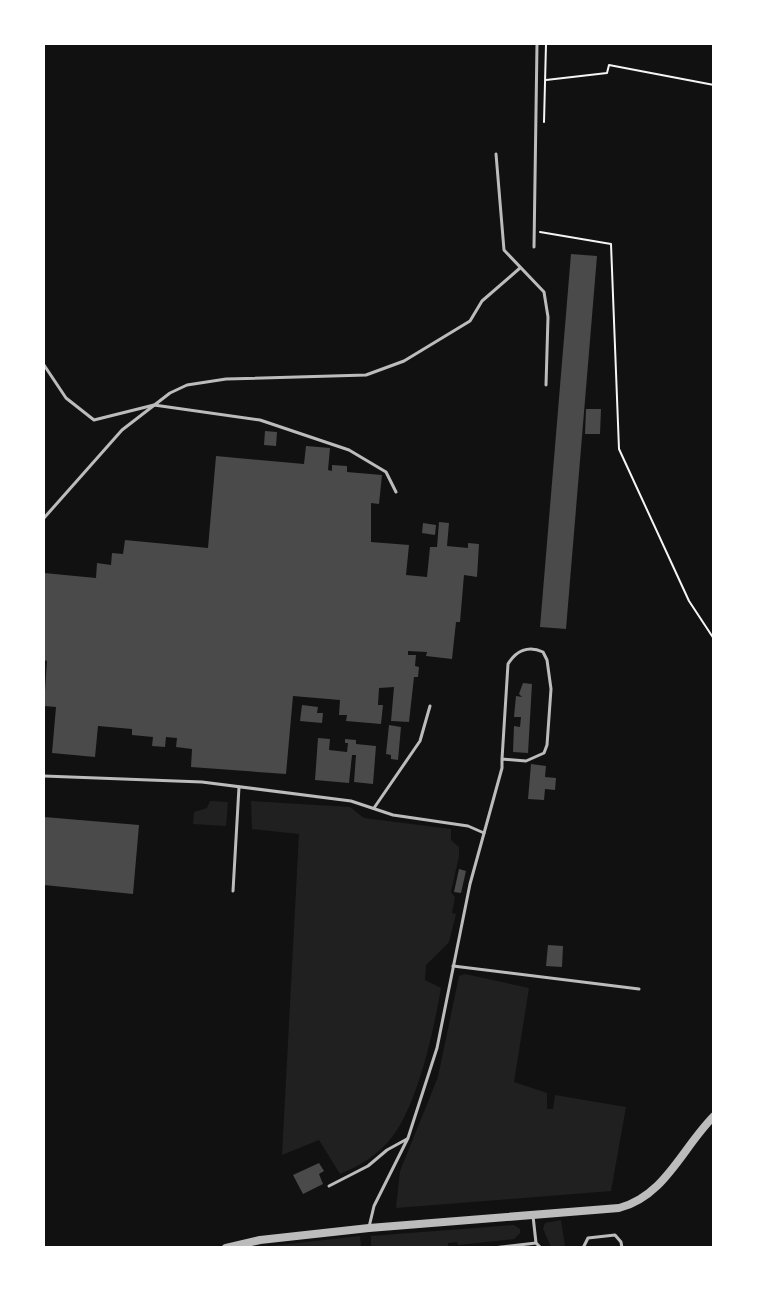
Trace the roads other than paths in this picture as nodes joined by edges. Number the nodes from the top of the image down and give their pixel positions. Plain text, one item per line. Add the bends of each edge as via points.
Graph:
1 (537, 44) edge
2 (496, 154) dead end
3 (534, 247) dead end
4 (520, 268) junction
5 (44, 365) edge
6 (546, 385) dead end
7 (154, 405) junction
8 (396, 492) dead end
9 (44, 518) edge
10 (430, 705) dead end
11 (502, 759) junction
12 (44, 776) edge
13 (239, 787) junction
14 (374, 808) junction
15 (484, 833) junction
16 (232, 891) dead end
17 (452, 966) junction
18 (639, 989) dead end
19 (714, 1116) edge
20 (408, 1138) junction
21 (329, 1186) dead end
22 (533, 1214) junction
23 (369, 1228) junction
24 (536, 1243) junction
25 (226, 1248) edge
26 (494, 1248) edge
27 (541, 1248) edge
28 (583, 1248) edge
29 (622, 1248) edge

1 - 3 lane
2 - 4 lane via 504,250
4 - 6 lane via 544,292 548,317
4 - 7 lane via 482,301 470,321 404,361 366,375 226,379 187,385
5 - 7 lane via 66,398 94,420
7 - 8 lane via 260,420 317,437 386,472
7 - 9 lane via 100,452
10 - 14 lane via 420,741
11 - 11 lane via 526,760 544,753 551,689 547,660 537,649 514,654 508,664
11 - 15 lane
12 - 13 lane
13 - 14 lane via 351,801
13 - 16 lane
14 - 15 lane via 393,815 468,826
15 - 17 lane
17 - 18 lane
17 - 20 lane via 436,1048
19 - 22 street via 644,1199 619,1208
20 - 21 lane via 368,1166
20 - 23 lane via 374,1206
22 - 23 street
22 - 24 lane
23 - 25 street via 260,1240
24 - 26 lane
24 - 27 lane
28 - 29 lane via 588,1238 615,1235

